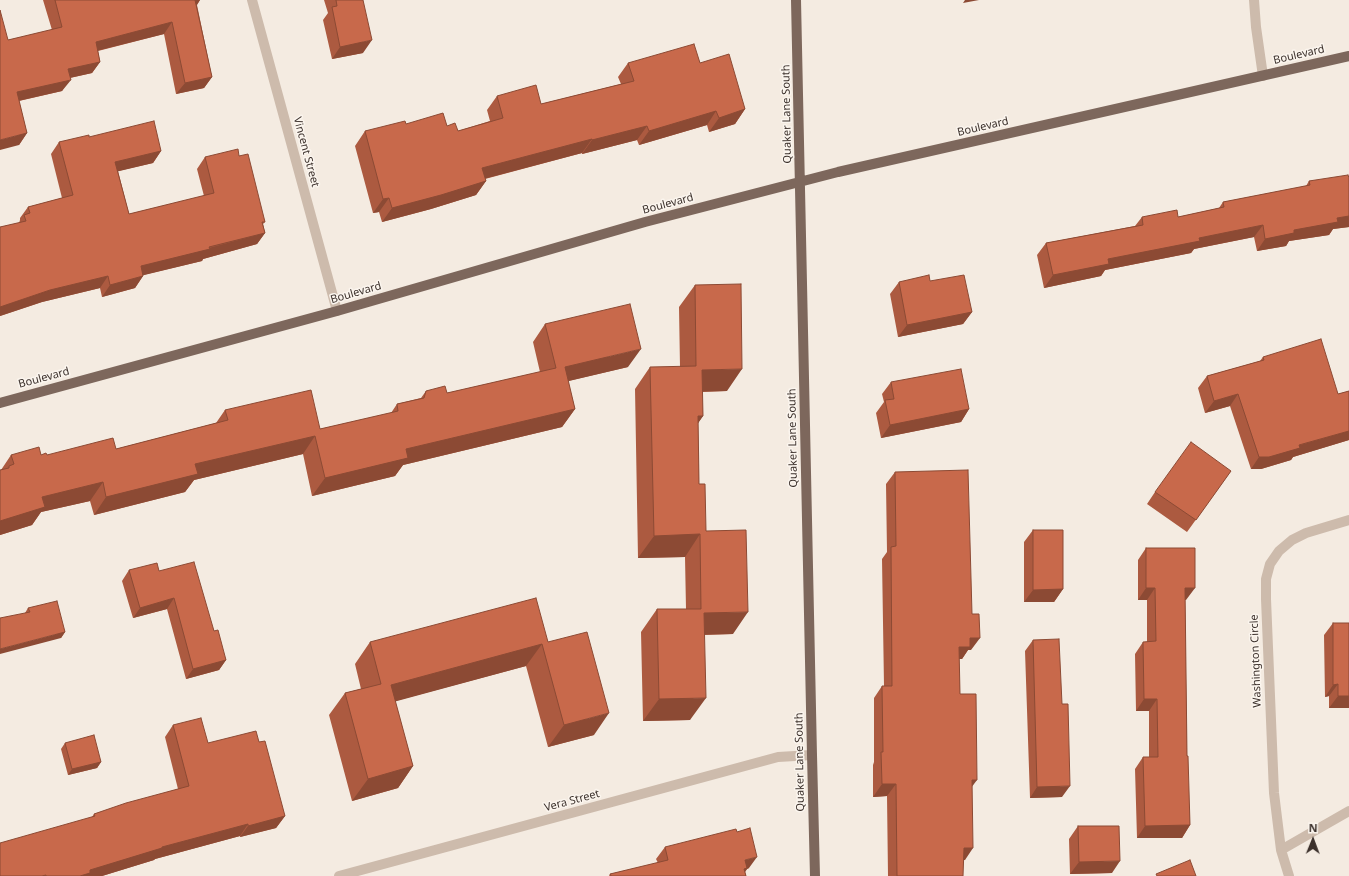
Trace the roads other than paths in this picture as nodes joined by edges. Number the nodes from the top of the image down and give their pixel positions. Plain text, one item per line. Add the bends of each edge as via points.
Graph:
1 (252, 0) edge
2 (796, 0) edge
3 (1254, 0) edge
4 (1349, 56) edge
5 (1263, 76) junction
6 (800, 182) junction
7 (337, 311) junction
8 (0, 403) edge
9 (1349, 520) edge
10 (812, 755) junction
11 (1349, 811) edge
12 (1281, 850) junction
13 (339, 876) edge
14 (815, 876) edge
15 (1289, 876) edge

1 - 7 street, Vincent Street
2 - 6 main road, Quaker Lane South
3 - 5 street
4 - 5 main road, Boulevard
5 - 6 main road, Boulevard
6 - 7 main road, Boulevard via 645,222
6 - 10 main road, Quaker Lane South
7 - 8 main road, Boulevard
9 - 12 street, Washington Circle via 1292,540 1279,551 1270,564 1266,580 1274,793
10 - 13 street, Vera Street via 778,757
10 - 14 main road, Quaker Lane South
11 - 12 street
12 - 15 street, Washington Circle

